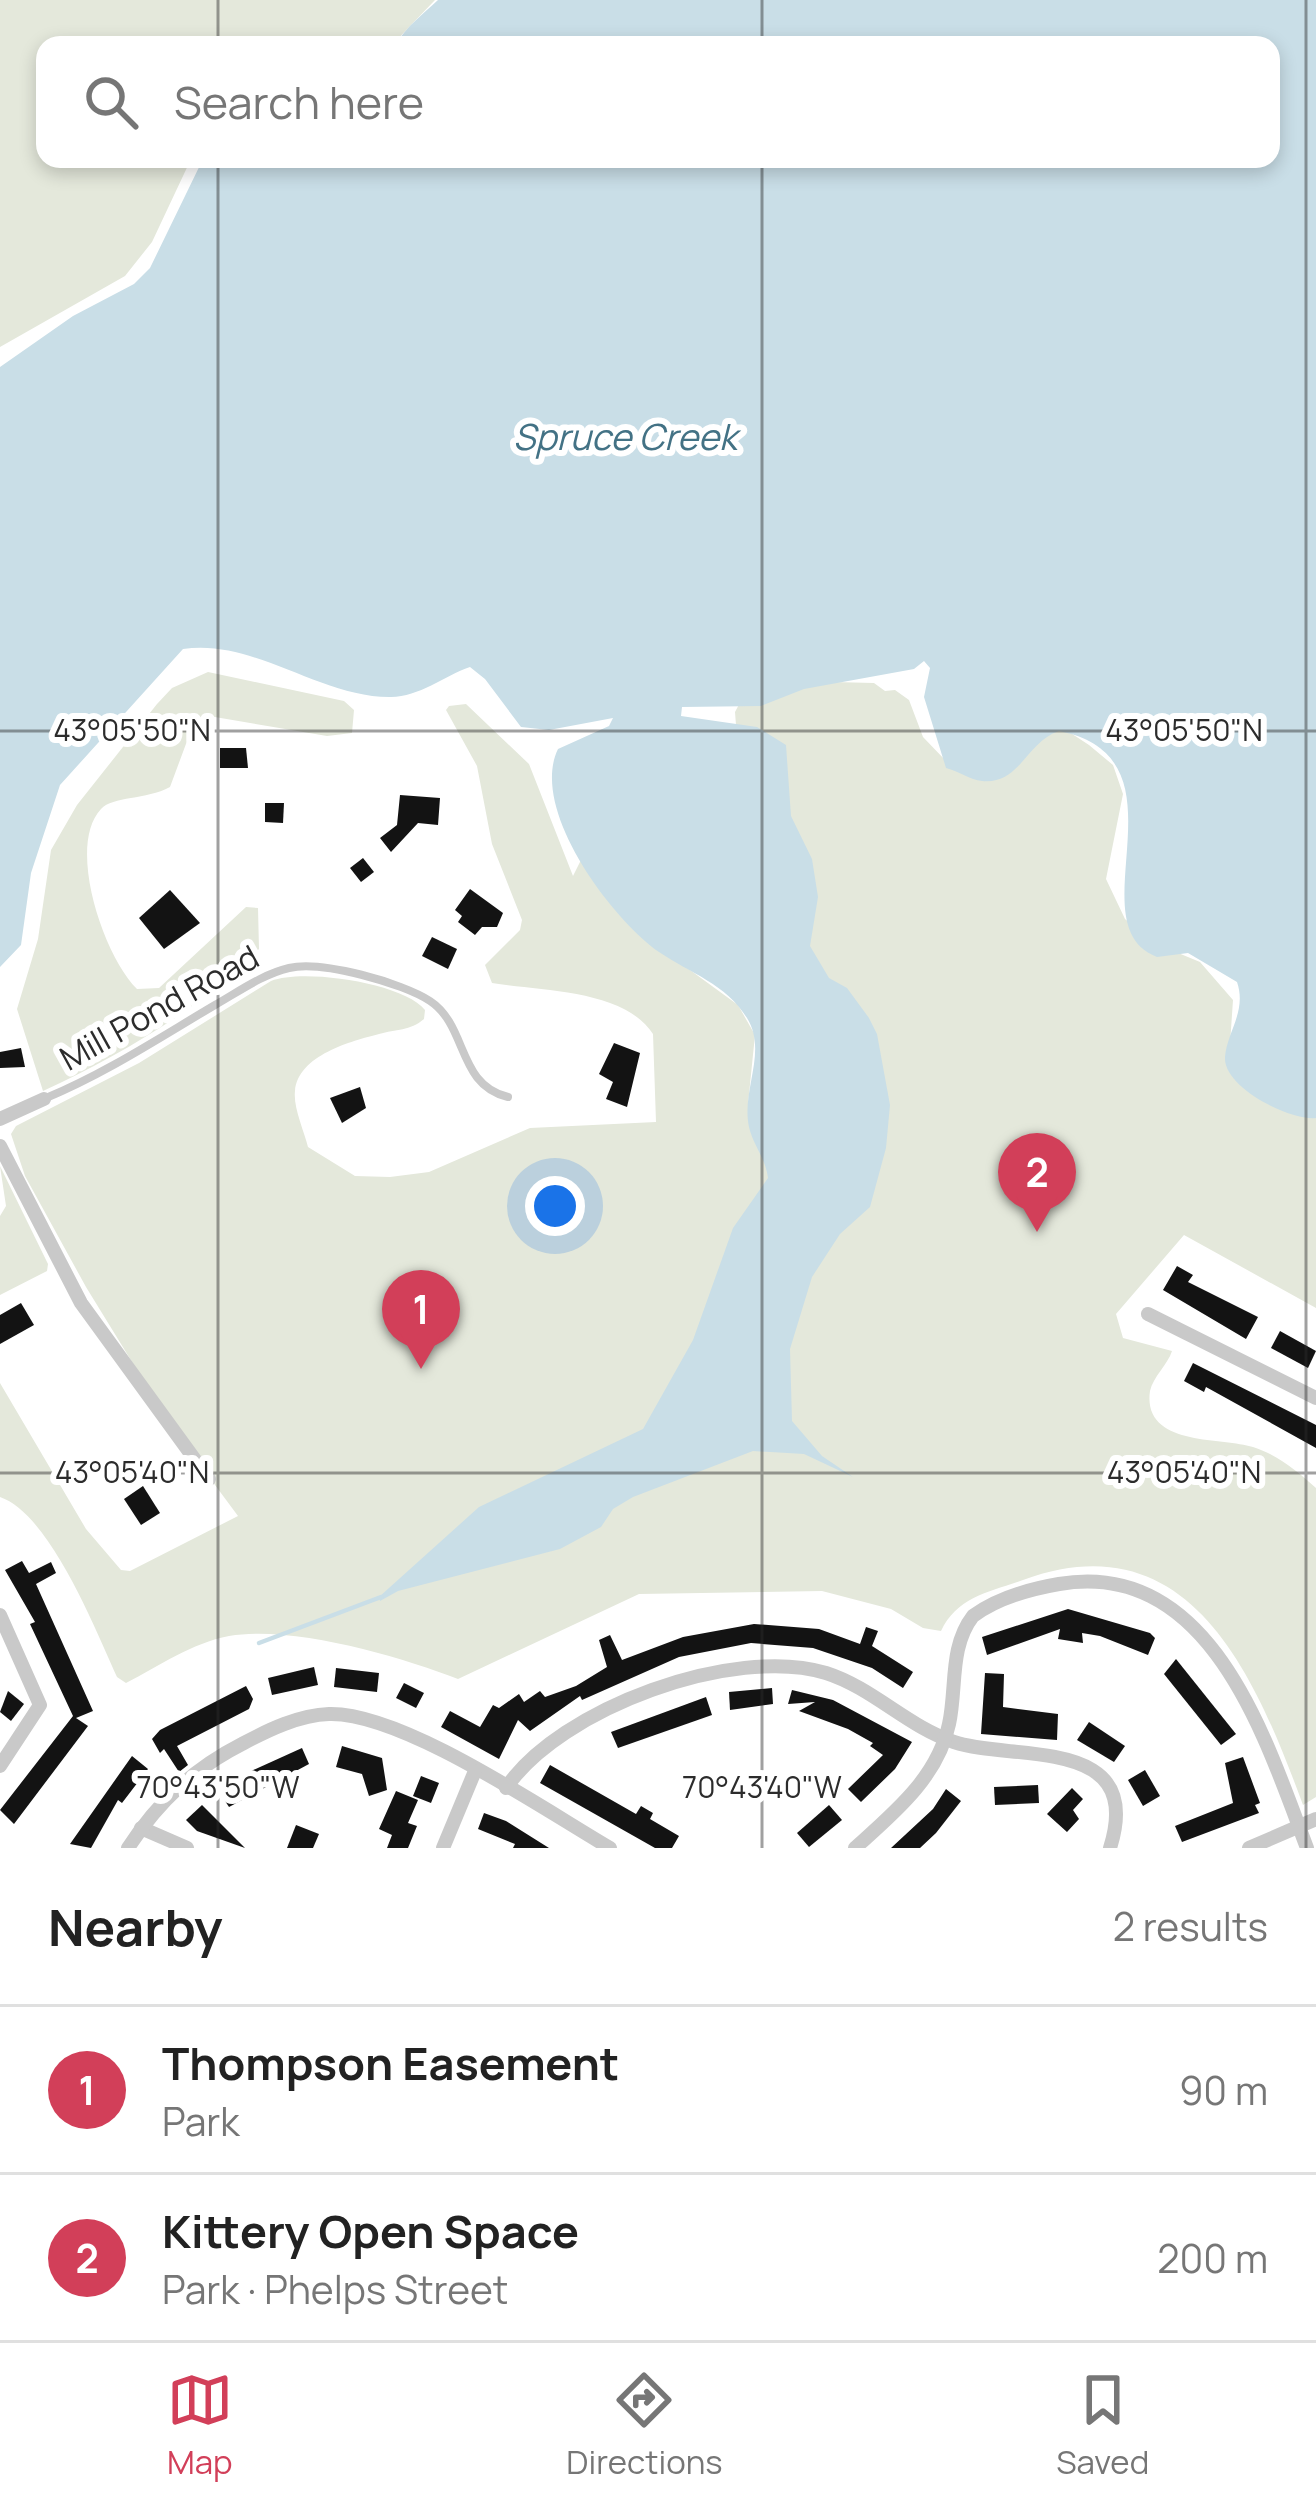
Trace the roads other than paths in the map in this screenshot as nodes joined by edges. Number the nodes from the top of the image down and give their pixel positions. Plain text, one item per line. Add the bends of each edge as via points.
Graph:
1 (508, 1096) dead end
2 (44, 1099) joint
3 (0, 1119) edge
4 (0, 1146) edge
5 (1148, 1314) dead end
6 (1316, 1398) edge
7 (209, 1479) dead end
8 (0, 1615) edge
9 (946, 1739) junction
10 (0, 1766) edge
11 (476, 1771) junction
12 (506, 1788) junction
13 (1316, 1819) edge
14 (1299, 1826) junction
15 (141, 1828) junction
16 (128, 1848) edge
17 (188, 1848) edge
18 (443, 1848) edge
19 (610, 1848) edge
20 (855, 1848) edge
21 (1110, 1848) edge
22 (1249, 1848) edge
23 (1307, 1848) edge

1 - 2 lane, Mill Pond Road via 474,1076 433,1003 379,980 296,967
2 - 3 street, Mill Pond Road
4 - 7 street via 79,1300
5 - 6 street
8 - 10 street via 40,1705
9 - 12 street via 826,1673 749,1668 612,1708 537,1754
9 - 14 street via 958,1649 973,1616 1052,1585 1114,1583 1190,1627 1236,1679 1268,1738
9 - 20 street via 922,1781
9 - 21 street via 1057,1754 1088,1768 1112,1799
11 - 12 street
11 - 15 street via 382,1723 313,1715 226,1752 180,1784
11 - 18 street
12 - 19 street
13 - 14 street
14 - 22 street
14 - 23 street
15 - 16 street
15 - 17 street

